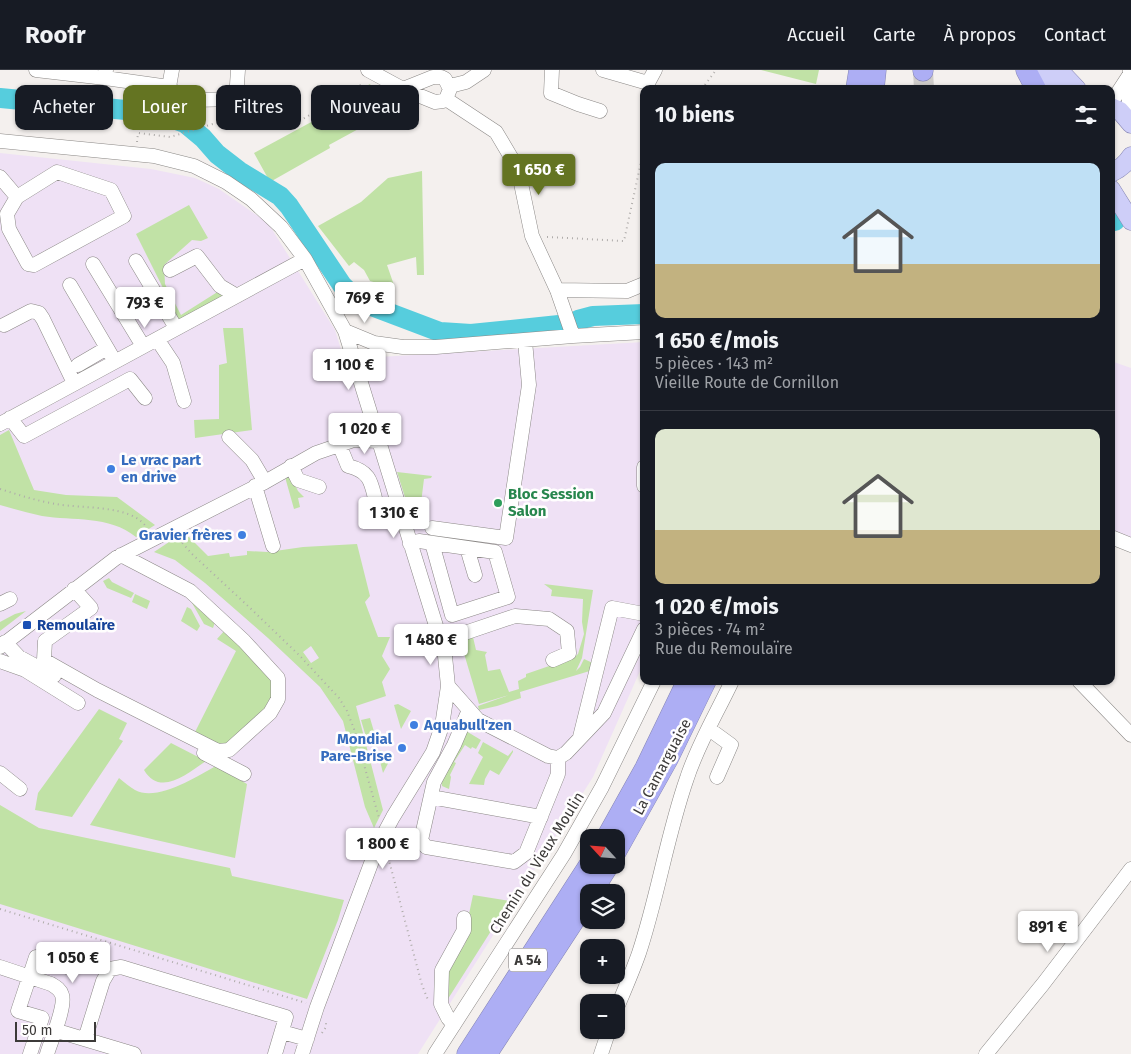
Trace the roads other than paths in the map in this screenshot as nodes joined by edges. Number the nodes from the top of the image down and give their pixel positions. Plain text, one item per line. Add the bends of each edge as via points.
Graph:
1 (36, 70) edge
2 (172, 70) edge
3 (238, 70) edge
4 (368, 70) edge
5 (484, 70) edge
6 (552, 70) edge
7 (602, 70) edge
8 (656, 70) edge
9 (859, 70) edge
10 (876, 70) edge
11 (1026, 70) edge
12 (1045, 70) edge
13 (1060, 70) edge
14 (1130, 72) edge
15 (106, 74) edge
16 (430, 79) junction
17 (159, 85) edge
18 (169, 85) edge
19 (237, 85) edge
20 (396, 85) edge
21 (414, 85) edge
22 (857, 85) edge
23 (874, 85) edge
24 (1034, 85) edge
25 (1053, 85) edge
26 (1073, 85) edge
27 (448, 92) junction
28 (419, 95) edge
29 (1115, 96) edge
30 (428, 98) junction
31 (1115, 109) edge
32 (600, 111) dead end
33 (1130, 122) edge
34 (0, 141) edge
35 (1131, 156) edge
36 (1115, 172) edge
37 (0, 176) edge
38 (1115, 195) edge
39 (18, 197) junction
40 (1131, 220) edge
41 (305, 259) junction
42 (136, 261) dead end
43 (93, 264) dead end
44 (170, 270) dead end
45 (70, 285) dead end
46 (640, 286) edge
47 (640, 293) edge
48 (559, 295) junction
49 (237, 296) junction
50 (4, 325) dead end
51 (176, 328) junction
52 (345, 331) junction
53 (640, 332) edge
54 (573, 336) junction
55 (157, 339) junction
56 (525, 341) junction
57 (374, 343) junction
58 (143, 346) junction
59 (107, 348) junction
60 (352, 356) junction
61 (114, 362) junction
62 (78, 366) dead end
63 (74, 383) junction
64 (145, 398) dead end
65 (184, 401) dead end
66 (372, 417) junction
67 (5, 421) edge
68 (229, 437) dead end
69 (354, 440) junction
70 (379, 441) junction
71 (339, 444) junction
72 (291, 466) junction
73 (260, 484) junction
74 (319, 487) dead end
75 (377, 506) dead end
76 (432, 528) dead end
77 (1115, 539) edge
78 (432, 543) junction
79 (410, 544) junction
80 (1131, 545) edge
81 (273, 546) dead end
82 (467, 548) junction
83 (121, 555) junction
84 (475, 575) dead end
85 (74, 589) junction
86 (640, 613) edge
87 (640, 637) edge
88 (441, 641) junction
89 (3, 645) edge
90 (553, 660) dead end
91 (0, 661) edge
92 (652, 685) edge
93 (685, 685) edge
94 (704, 685) edge
95 (730, 685) edge
96 (1083, 685) edge
97 (448, 686) junction
98 (78, 702) dead end
99 (469, 710) junction
100 (709, 729) junction
101 (1131, 735) edge
102 (580, 738) junction
103 (558, 758) junction
104 (0, 773) edge
105 (244, 774) dead end
106 (717, 777) dead end
107 (20, 789) dead end
108 (431, 797) junction
109 (541, 817) junction
110 (611, 829) edge
111 (625, 836) edge
112 (1131, 869) edge
113 (583, 874) edge
114 (580, 912) edge
115 (464, 918) dead end
116 (0, 967) edge
117 (71, 968) dead end
118 (29, 976) junction
119 (622, 994) edge
120 (42, 1018) junction
121 (454, 1025) junction
122 (56, 1026) junction
123 (282, 1032) junction
124 (85, 1039) junction
125 (307, 1039) junction
126 (606, 1039) edge
127 (30, 1054) edge
128 (47, 1054) edge
129 (134, 1054) edge
130 (275, 1054) edge
131 (302, 1054) edge
132 (435, 1054) edge
133 (467, 1054) edge
134 (487, 1054) edge
135 (601, 1054) edge
136 (986, 1054) edge

1 - 15 street
2 - 18 street
3 - 19 street
4 - 20 street
5 - 27 street
6 - 32 street via 551,93
7 - 8 street via 648,83
9 - 22 highway
10 - 23 highway
11 - 24 highway
12 - 25 main road
13 - 26 main road
14 - 29 street
14 - 33 street
15 - 17 street
16 - 21 street
16 - 27 street via 441,77 448,82
16 - 30 street via 425,91
27 - 30 street via 435,102
27 - 48 street via 496,132 518,169 532,236
28 - 30 street
31 - 33 main road
34 - 41 street via 154,156 194,166 251,199 281,227
35 - 36 main road
37 - 39 street
38 - 40 main road
39 - 39 street via 57,172 111,190 124,216 34,265 28,264 9,229 7,214
41 - 49 street
41 - 52 street
42 - 51 street
43 - 58 street
44 - 49 street via 197,256 220,286
45 - 59 street
46 - 48 street via 627,291
47 - 48 street
48 - 54 street
49 - 51 street
50 - 63 street via 31,311 39,313
51 - 55 street
52 - 57 street
52 - 60 street
53 - 54 street
54 - 56 street
55 - 58 street
55 - 65 street via 173,363
56 - 57 street via 436,347
56 - 76 street via 529,385 506,538
57 - 60 street
58 - 61 street
59 - 61 street
59 - 62 street
60 - 66 street
61 - 63 street
63 - 67 street
64 - 67 street via 130,379 24,436
66 - 69 street
66 - 70 street
68 - 73 street via 252,460
69 - 70 street
69 - 71 street
70 - 79 street
71 - 72 street
71 - 75 street via 348,466 368,475
72 - 73 street
72 - 74 street via 298,480
73 - 81 street
73 - 83 street
77 - 80 street
78 - 79 street
78 - 82 street
78 - 82 street via 452,615 508,597 495,552
79 - 88 street
82 - 84 street
83 - 85 street
83 - 85 street via 190,591 244,640 278,678 278,699 270,713 229,750 218,751 44,660 45,642 91,608
85 - 89 street
86 - 102 street via 612,608
87 - 102 street via 604,713
88 - 90 street via 515,616 549,619 567,631 569,653
88 - 97 street
89 - 105 street via 19,657
91 - 98 street via 24,670
92 - 121 street, Chemin du Vieux Moulin via 602,787 564,854
93 - 110 highway, La Camarguaise
94 - 111 highway, La Camarguaise
95 - 100 street
96 - 101 street
97 - 99 street
97 - 125 street via 442,726 433,752 378,845
99 - 103 street via 478,720
99 - 108 street via 434,782
100 - 106 street via 731,745
100 - 119 street via 697,752 676,811 638,954
102 - 103 street
103 - 109 street via 558,774
104 - 107 street
108 - 109 street
108 - 109 street via 420,840 426,848 514,862 526,854
112 - 136 street
113 - 133 highway, A 54
114 - 134 highway, A 54
115 - 121 street via 464,930 442,970 440,1004
116 - 118 street
117 - 118 street via 36,957
118 - 120 street via 18,1011
118 - 122 street via 58,988 63,996
120 - 122 street
120 - 127 street
121 - 132 street, Chemin du Vieux Moulin
122 - 124 street
122 - 128 street
123 - 124 street via 286,1018 120,967 110,969 103,981
123 - 125 street
123 - 130 street
124 - 129 street
125 - 131 street
126 - 135 street

